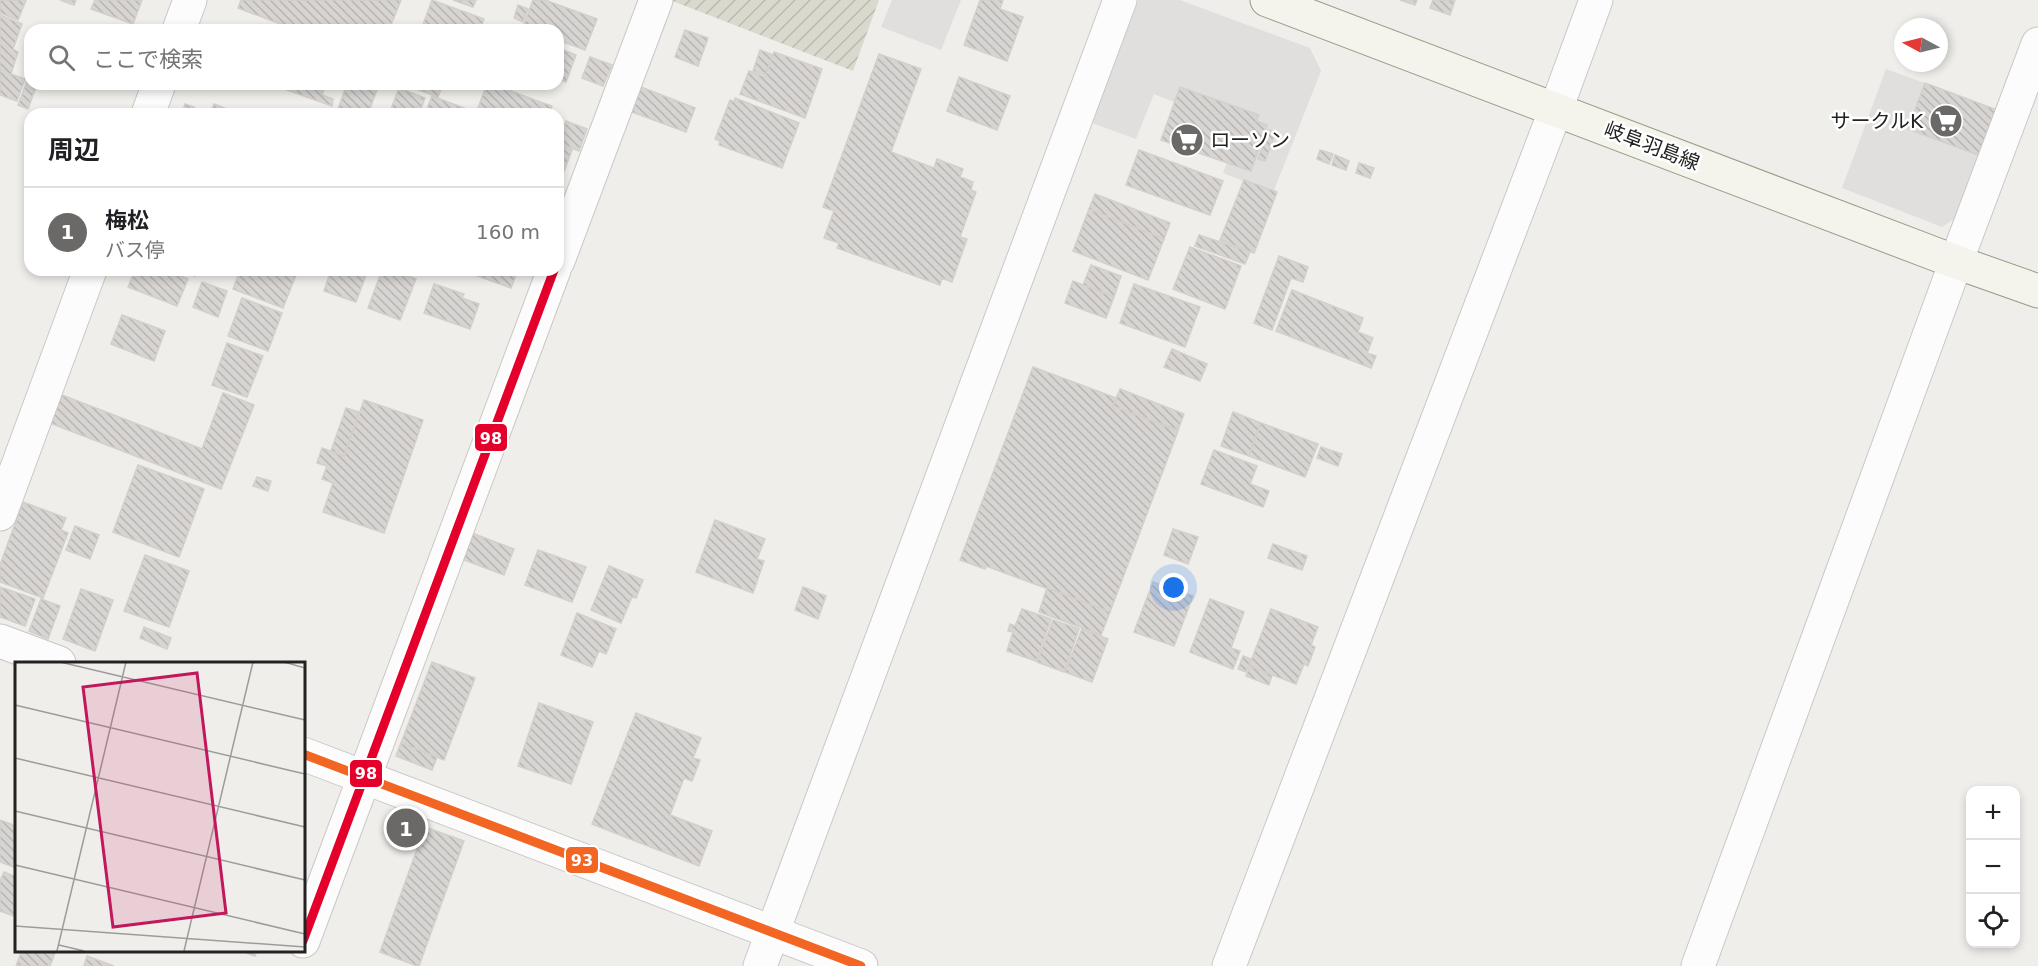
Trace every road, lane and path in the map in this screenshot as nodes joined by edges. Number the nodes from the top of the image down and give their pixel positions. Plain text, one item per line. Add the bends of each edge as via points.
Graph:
1 (190, 0) edge
2 (656, 0) edge
3 (1120, 0) edge
4 (1267, 0) edge
5 (1596, 0) edge
6 (181, 24) edge
7 (2038, 44) edge
8 (157, 90) edge
9 (150, 108) edge
10 (1556, 109) junction
11 (564, 245) edge
12 (1956, 262) junction
13 (88, 276) edge
14 (552, 276) edge
15 (2038, 291) edge
16 (0, 514) edge
17 (0, 641) edge
18 (56, 662) edge
19 (304, 754) edge
20 (364, 776) junction
21 (772, 933) junction
22 (304, 938) edge
23 (300, 951) edge
24 (294, 966) edge
25 (760, 966) edge
26 (861, 966) edge
27 (1229, 966) edge
28 (1698, 966) edge

1 - 6 street
2 - 11 street
3 - 21 street
4 - 10 main road, 岐阜羽島線
5 - 10 street
7 - 12 street
8 - 9 street
10 - 12 main road, 岐阜羽島線
10 - 27 street
12 - 15 main road, 岐阜羽島線
12 - 28 street
13 - 16 street
14 - 20 street
17 - 18 street
19 - 20 street
20 - 21 street
20 - 22 street
21 - 25 street
21 - 26 street
23 - 24 street

